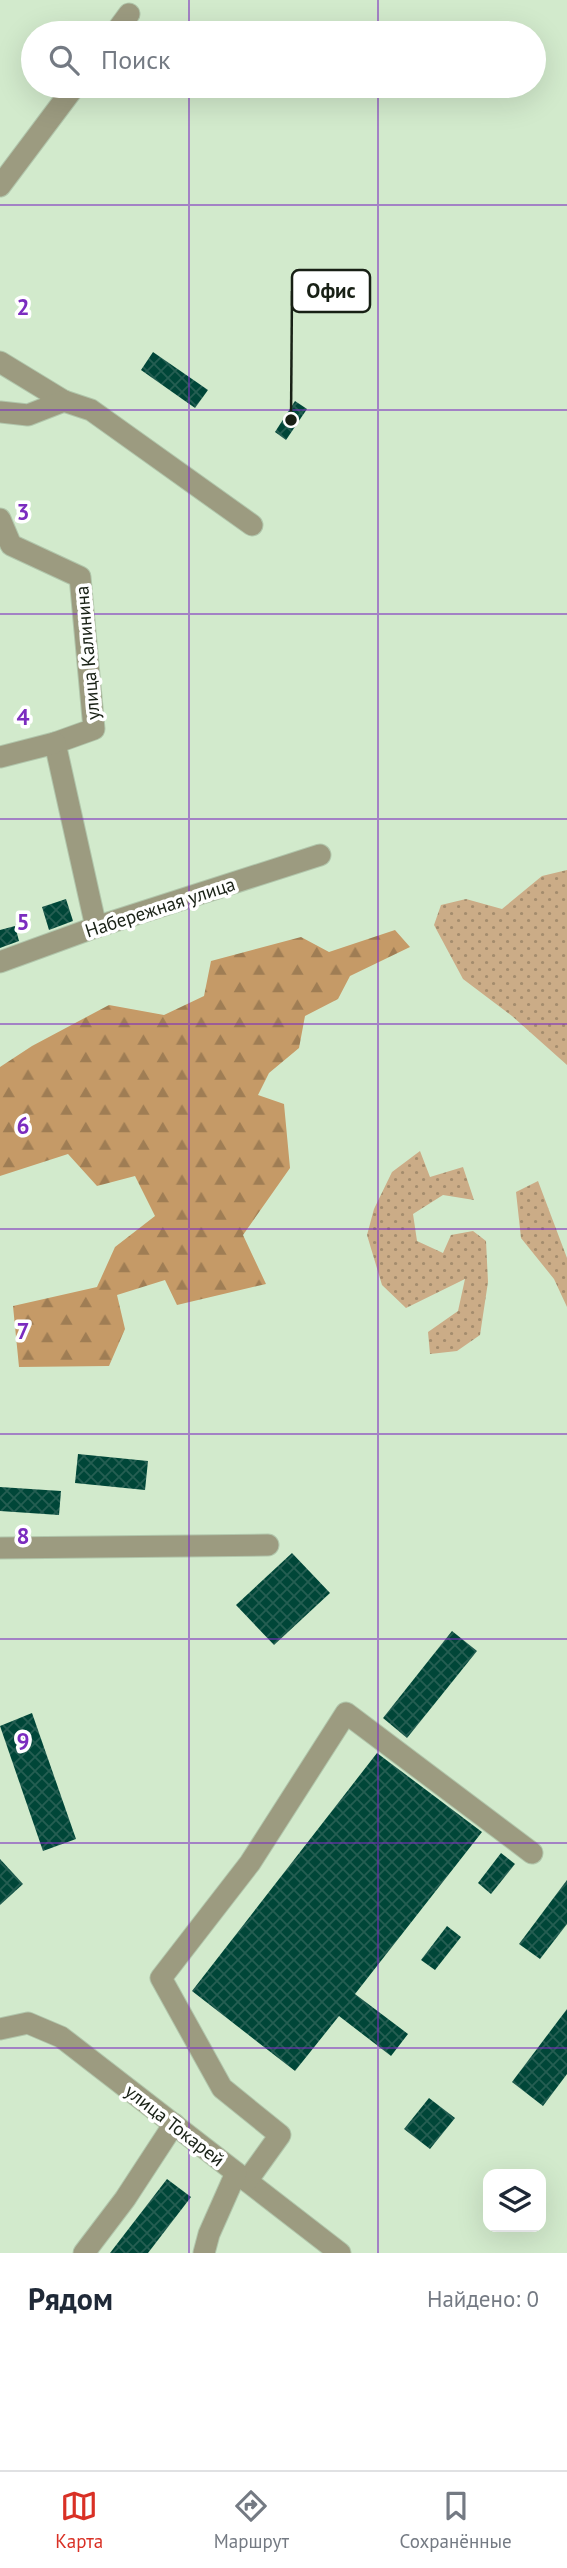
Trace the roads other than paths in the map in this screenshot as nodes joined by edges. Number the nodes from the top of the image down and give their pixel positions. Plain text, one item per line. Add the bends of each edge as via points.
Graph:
1 (129, 14) dead end
2 (124, 21) edge
3 (66, 98) edge
4 (0, 186) edge
5 (0, 362) edge
6 (64, 401) junction
7 (0, 412) edge
8 (0, 519) edge
9 (252, 525) dead end
10 (6, 547) edge
11 (55, 743) junction
12 (0, 757) edge
13 (320, 855) dead end
14 (96, 927) junction
15 (0, 962) edge
16 (268, 1545) dead end
17 (0, 1548) edge
18 (532, 1853) dead end
19 (0, 2029) edge
20 (174, 2124) junction
21 (242, 2177) junction
22 (84, 2253) edge
23 (204, 2253) edge
24 (340, 2253) edge

1 - 2 street
3 - 4 street
5 - 6 street
6 - 7 street via 28,415
6 - 9 street via 90,410
8 - 10 street, улица Калинина
10 - 11 street, улица Калинина via 80,577 94,729
11 - 12 street
11 - 14 street
13 - 14 street, Набережная улица
14 - 15 street, Набережная улица
16 - 17 street
18 - 21 street via 346,1713 250,1863 161,1978 222,2088 280,2135
19 - 20 street, улица Токарей via 28,2022 61,2037
20 - 21 street, улица Токарей
20 - 22 street
21 - 23 street via 209,2234
21 - 24 street, улица Токарей

